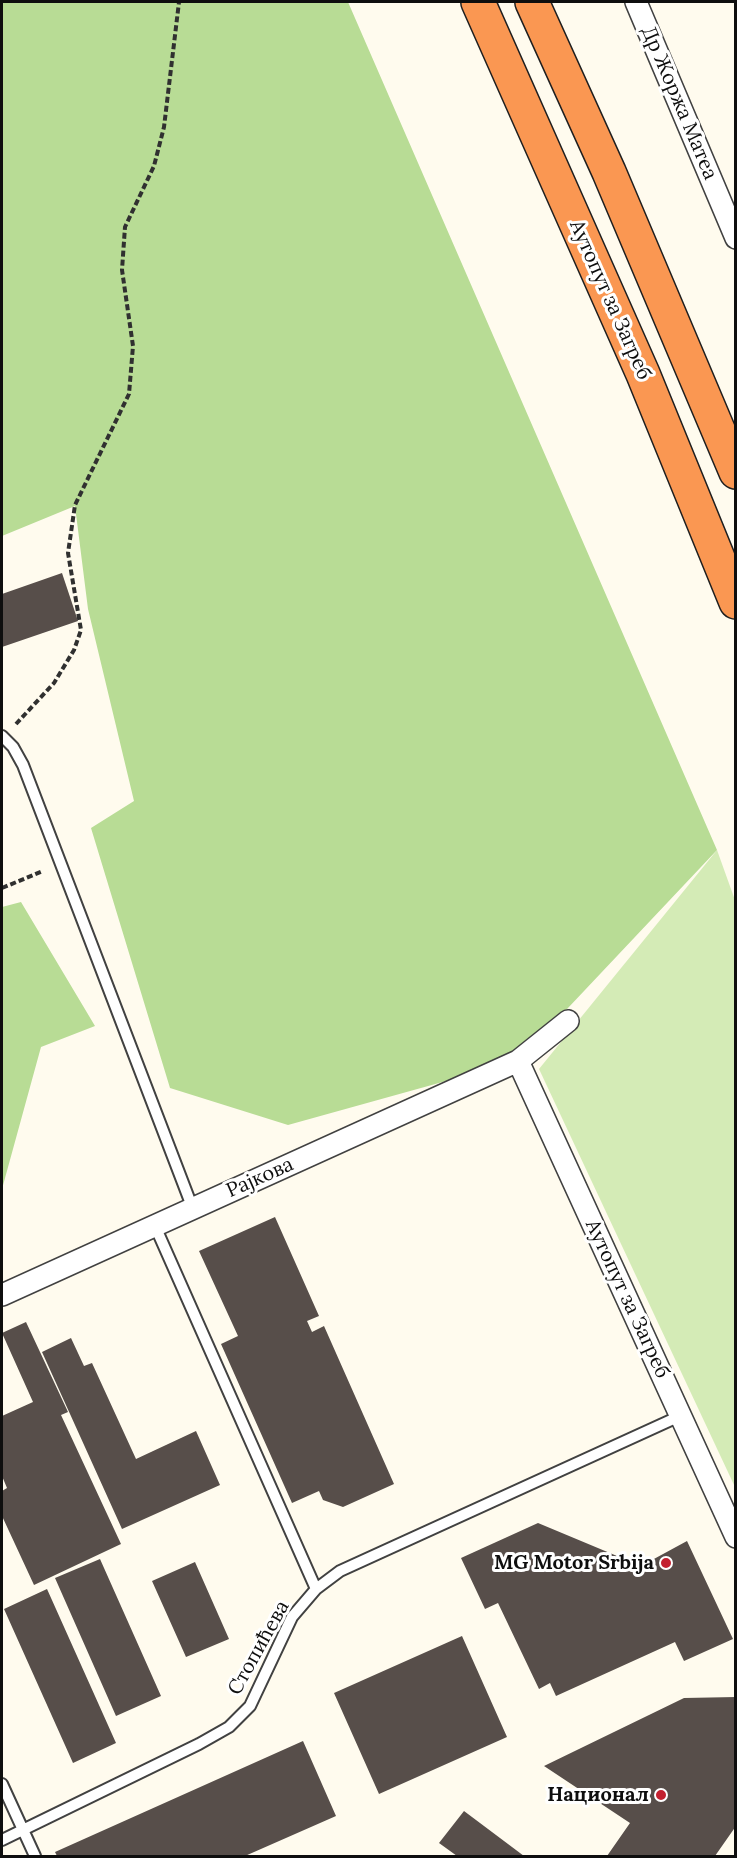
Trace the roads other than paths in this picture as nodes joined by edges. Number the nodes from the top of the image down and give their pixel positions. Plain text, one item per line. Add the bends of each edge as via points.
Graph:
1 (478, 2) edge
2 (532, 2) edge
3 (636, 2) edge
4 (735, 238) edge
5 (735, 472) edge
6 (735, 602) edge
7 (2, 737) edge
8 (568, 1021) dead end
9 (518, 1061) junction
10 (193, 1209) junction
11 (155, 1226) junction
12 (2, 1295) edge
13 (680, 1416) junction
14 (735, 1537) edge
15 (316, 1589) junction
16 (2, 1784) edge
17 (23, 1830) junction
18 (2, 1840) edge
19 (35, 1857) edge

1 - 6 highway, Аутопут за Загреб via 643,374
2 - 5 highway
3 - 4 street, Др Жоржа Матеа
7 - 10 lane via 23,765
8 - 9 street, Рајкова
9 - 10 street, Рајкова
9 - 13 street, Аутопут за Загреб
10 - 11 street, Рајкова
11 - 12 street, Рајкова
11 - 15 lane
13 - 14 street, Аутопут за Загреб
13 - 15 lane, Стопићева via 340,1570
15 - 17 lane, Стопићева via 292,1617 250,1706 229,1727
16 - 17 lane
17 - 18 lane, Стопићева
17 - 19 lane

